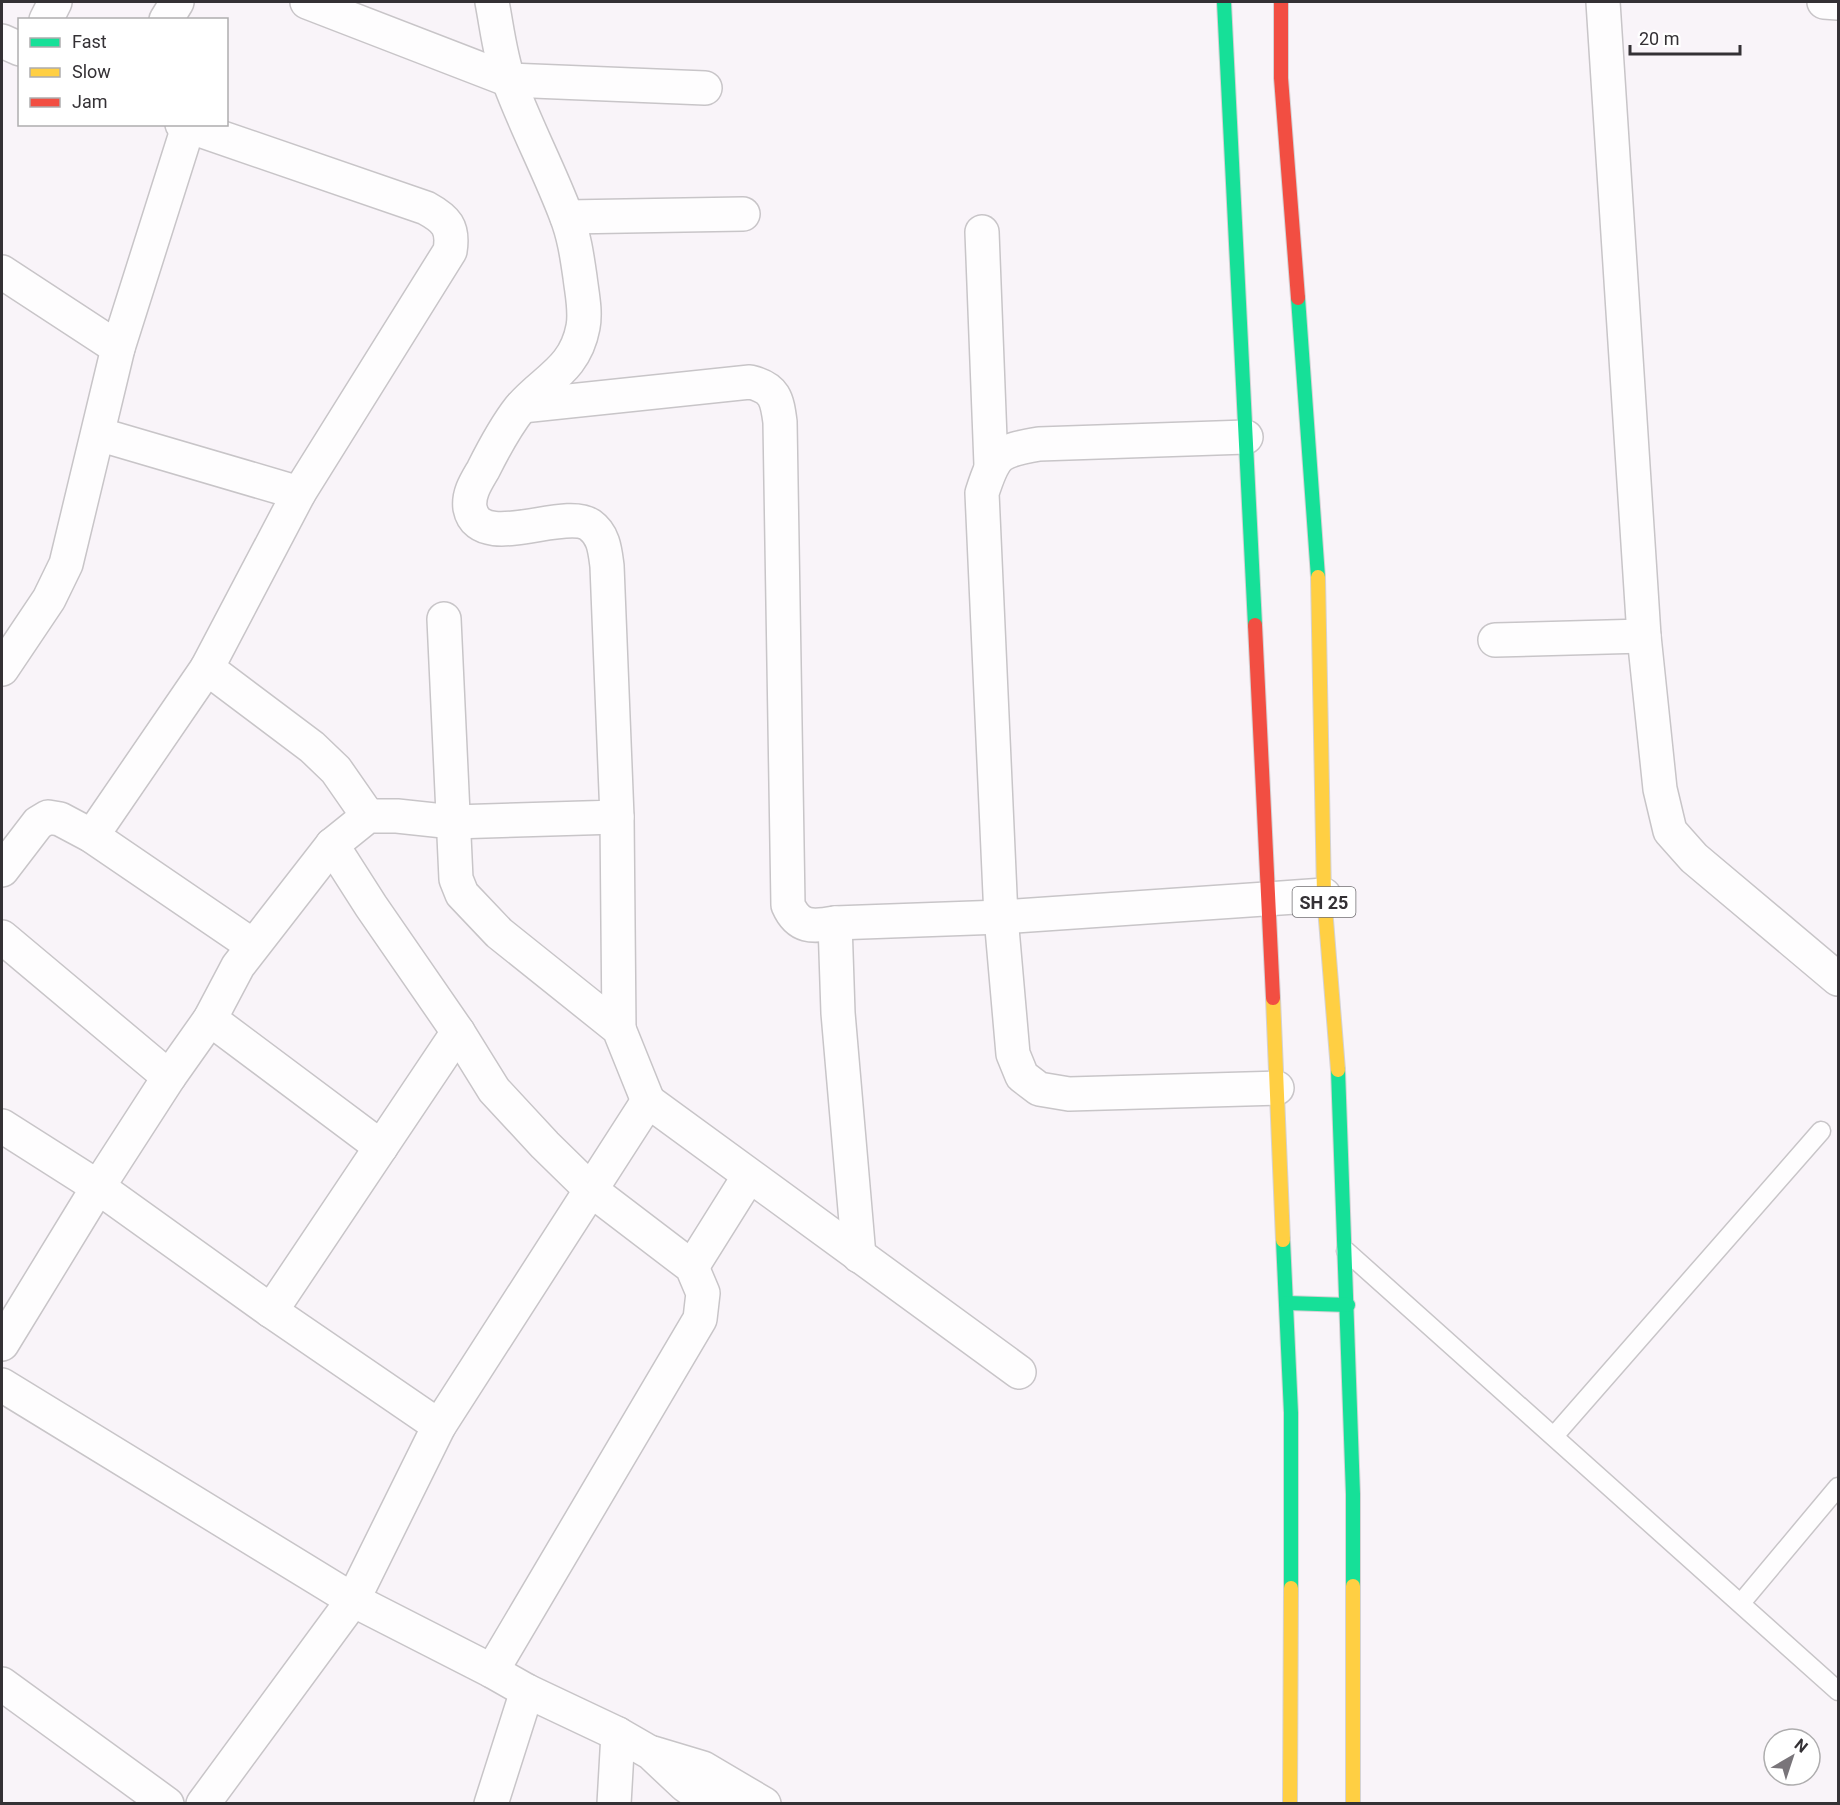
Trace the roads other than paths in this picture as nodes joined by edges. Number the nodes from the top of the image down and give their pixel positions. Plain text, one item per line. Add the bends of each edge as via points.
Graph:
1 (55, 2) edge
2 (177, 2) edge
3 (307, 2) edge
4 (492, 2) edge
5 (1224, 2) edge
6 (1281, 2) edge
7 (1603, 2) edge
8 (1824, 2) edge
9 (1839, 3) edge
10 (47, 18) edge
11 (167, 18) edge
12 (2, 41) edge
13 (18, 48) edge
14 (509, 80) junction
15 (705, 88) dead end
16 (185, 126) edge
17 (743, 214) dead end
18 (567, 217) junction
19 (982, 232) dead end
20 (2, 272) edge
21 (118, 348) junction
22 (522, 406) junction
23 (98, 434) junction
24 (1246, 437) junction
25 (991, 465) junction
26 (299, 493) junction
27 (444, 619) dead end
28 (1644, 636) junction
29 (1495, 640) dead end
30 (207, 668) junction
31 (2, 669) edge
32 (368, 816) junction
33 (617, 816) junction
34 (453, 822) junction
35 (92, 836) junction
36 (332, 845) junction
37 (2, 870) edge
38 (1324, 895) junction
39 (1267, 898) junction
40 (1001, 917) junction
41 (835, 923) junction
42 (2, 937) edge
43 (252, 945) junction
44 (1839, 979) edge
45 (210, 1019) junction
46 (619, 1029) junction
47 (458, 1032) junction
48 (169, 1077) junction
49 (1277, 1088) junction
50 (648, 1101) junction
51 (2, 1126) edge
52 (1821, 1131) dead end
53 (381, 1148) junction
54 (749, 1176) junction
55 (98, 1187) junction
56 (591, 1190) junction
57 (1346, 1251) junction
58 (859, 1256) junction
59 (692, 1267) junction
60 (1287, 1303) junction
61 (1348, 1305) junction
62 (271, 1311) junction
63 (2, 1344) edge
64 (1018, 1372) dead end
65 (2, 1385) edge
66 (439, 1426) junction
67 (1554, 1436) junction
68 (1839, 1486) edge
69 (353, 1600) junction
70 (1741, 1603) junction
71 (492, 1671) junction
72 (527, 1691) junction
73 (1839, 1691) edge
74 (6, 1699) edge
75 (618, 1734) junction
76 (651, 1753) junction
77 (166, 1803) edge
78 (202, 1803) edge
79 (491, 1803) edge
80 (614, 1803) edge
81 (712, 1803) edge
82 (764, 1803) edge
83 (1290, 1803) edge
84 (1353, 1803) edge

1 - 10 street
2 - 11 street
3 - 14 street
4 - 14 street
5 - 24 main road
6 - 38 main road, SH 25 via 1281,78 1318,561
7 - 28 street
8 - 9 street
12 - 13 street
14 - 15 street
14 - 18 street
16 - 21 street
16 - 26 street via 426,208 449,226 450,250
17 - 18 street
18 - 22 street via 578,260 583,326 572,357
19 - 25 street
20 - 21 street
21 - 23 street
22 - 33 street via 477,480 470,510 477,521 489,528 572,521 589,524 599,534 607,566
22 - 41 street via 750,382 772,392 780,422 788,904 793,917 804,924
23 - 26 street
23 - 31 street via 66,564 49,599
24 - 25 street via 1040,444 1008,449
24 - 39 main road
25 - 40 street via 982,493
26 - 30 street
27 - 34 street
28 - 29 street
28 - 44 street via 1660,789 1670,831 1694,858
30 - 32 street via 312,747 336,770
30 - 35 street
32 - 34 street
32 - 36 street
33 - 34 street
33 - 46 street
34 - 46 street via 456,879 462,894 499,933
35 - 37 street via 48,817 38,823
35 - 43 street
36 - 43 street
36 - 47 street
38 - 39 street
38 - 57 main road, SH 25 via 1340,1089
39 - 40 street
39 - 49 main road
40 - 41 street
40 - 49 street via 1013,1054 1022,1076 1039,1089 1069,1094
41 - 58 street via 838,1013
42 - 48 street
43 - 45 street
45 - 48 street
45 - 53 street
46 - 50 street
47 - 53 street
47 - 56 street via 494,1090
48 - 55 street
49 - 60 main road
50 - 54 street
50 - 56 street
51 - 55 street
52 - 67 lane
53 - 62 street
54 - 58 street
54 - 59 street
55 - 62 street
55 - 63 street
56 - 59 street
56 - 66 street
57 - 61 main road, SH 25
57 - 67 lane
58 - 64 street
59 - 71 street via 703,1293 700,1319
60 - 61 main road
60 - 83 main road via 1291,1413
61 - 84 main road, SH 25 via 1353,1494
62 - 66 street
65 - 69 street
66 - 69 street
67 - 70 lane
68 - 70 lane
69 - 71 street
69 - 78 street
70 - 73 lane
71 - 72 street
72 - 75 street
72 - 79 street
74 - 77 street
75 - 76 street
75 - 80 street
76 - 81 street via 685,1785
76 - 82 street via 703,1768

